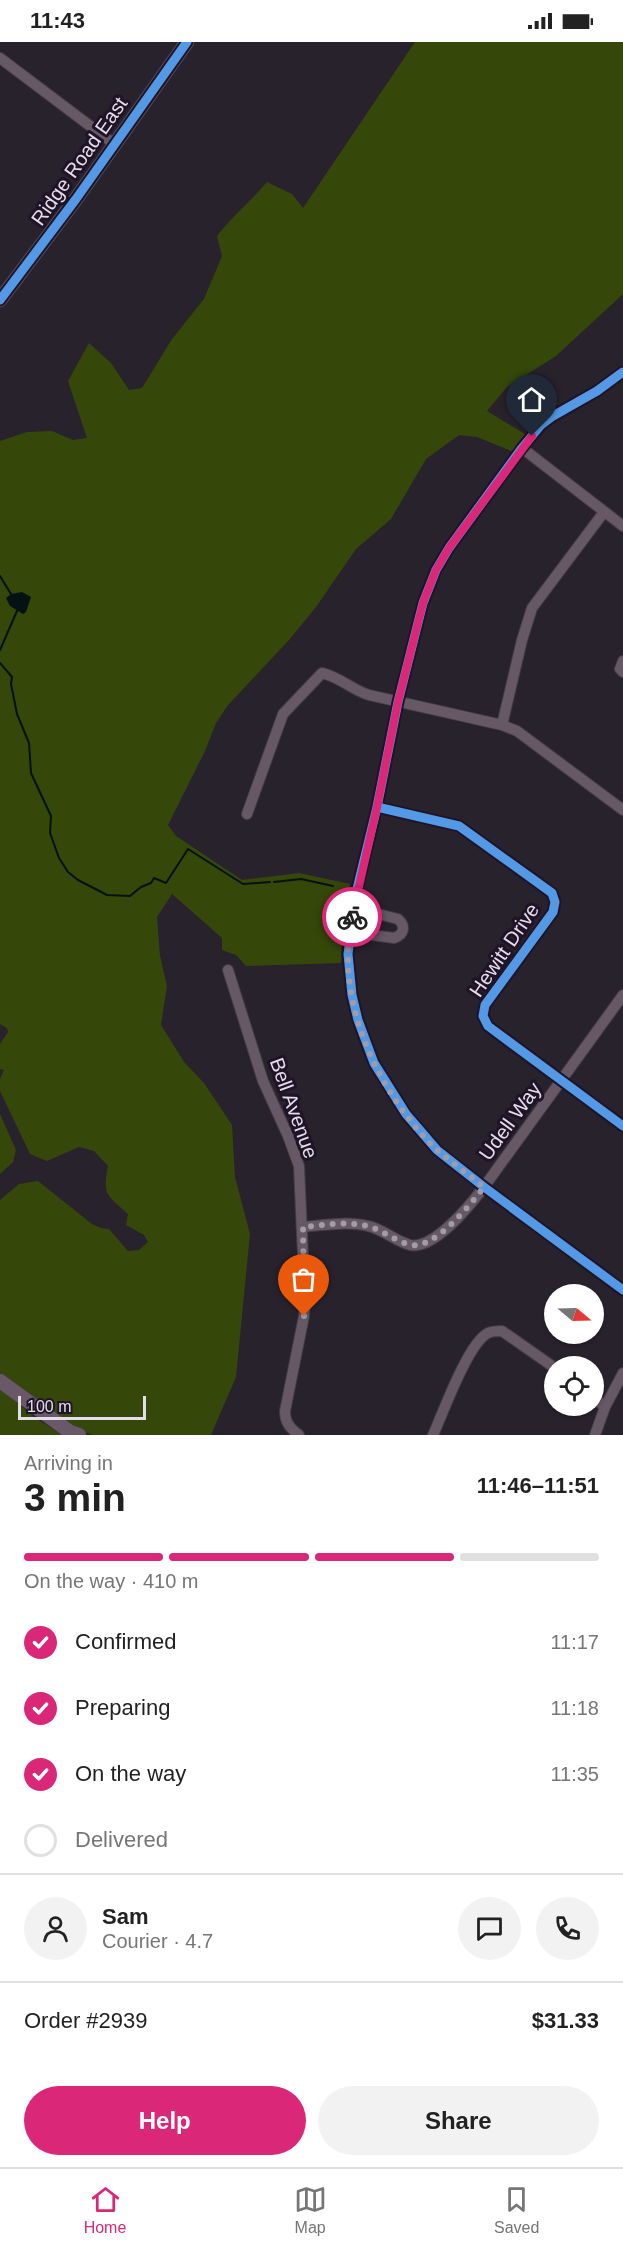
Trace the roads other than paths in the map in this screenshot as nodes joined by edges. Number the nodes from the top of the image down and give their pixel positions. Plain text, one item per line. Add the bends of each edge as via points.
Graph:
1 (187, 42) edge
2 (0, 58) edge
3 (114, 144) junction
4 (0, 300) edge
5 (623, 372) edge
6 (522, 448) junction
7 (604, 512) junction
8 (623, 526) edge
9 (623, 661) edge
10 (623, 672) edge
11 (398, 702) junction
12 (502, 725) junction
13 (377, 807) junction
14 (623, 810) edge
15 (247, 814) dead end
16 (354, 908) junction
17 (350, 932) junction
18 (228, 970) dead end
19 (623, 995) edge
20 (561, 1081) junction
21 (623, 1126) edge
22 (484, 1187) junction
23 (303, 1227) junction
24 (623, 1290) edge
25 (544, 1360) edge
26 (623, 1373) edge
27 (0, 1381) edge
28 (605, 1407) joint
29 (79, 1435) edge
30 (299, 1435) edge
31 (433, 1435) edge
32 (595, 1435) edge

1 - 3 main road, Ridge Road East
2 - 3 street
3 - 4 main road, Ridge Road East
5 - 6 street via 541,425
6 - 7 street
6 - 11 street via 436,570 423,603
7 - 8 street
7 - 12 street via 532,608
9 - 10 street
11 - 12 street
11 - 13 street
11 - 15 street via 362,693 322,673 283,714
12 - 14 street via 517,731
13 - 16 street
13 - 20 street, Hewitt Drive via 459,826 552,893 554,912 485,1005 483,1016 488,1026
16 - 17 street
16 - 17 street via 398,919 403,930 394,938
17 - 22 street via 352,995 374,1063 405,1114 431,1143
18 - 23 street, Bell Avenue via 263,1080 295,1153
19 - 20 street, Udell Way
20 - 21 street
20 - 22 street, Udell Way
22 - 23 street, Udell Way via 453,1223 418,1245 409,1245 365,1226
22 - 24 street
23 - 30 street, Bell Avenue via 304,1316 285,1411 285,1420
25 - 31 street via 502,1331 488,1333 469,1355
26 - 28 street
27 - 29 main road
28 - 32 street

